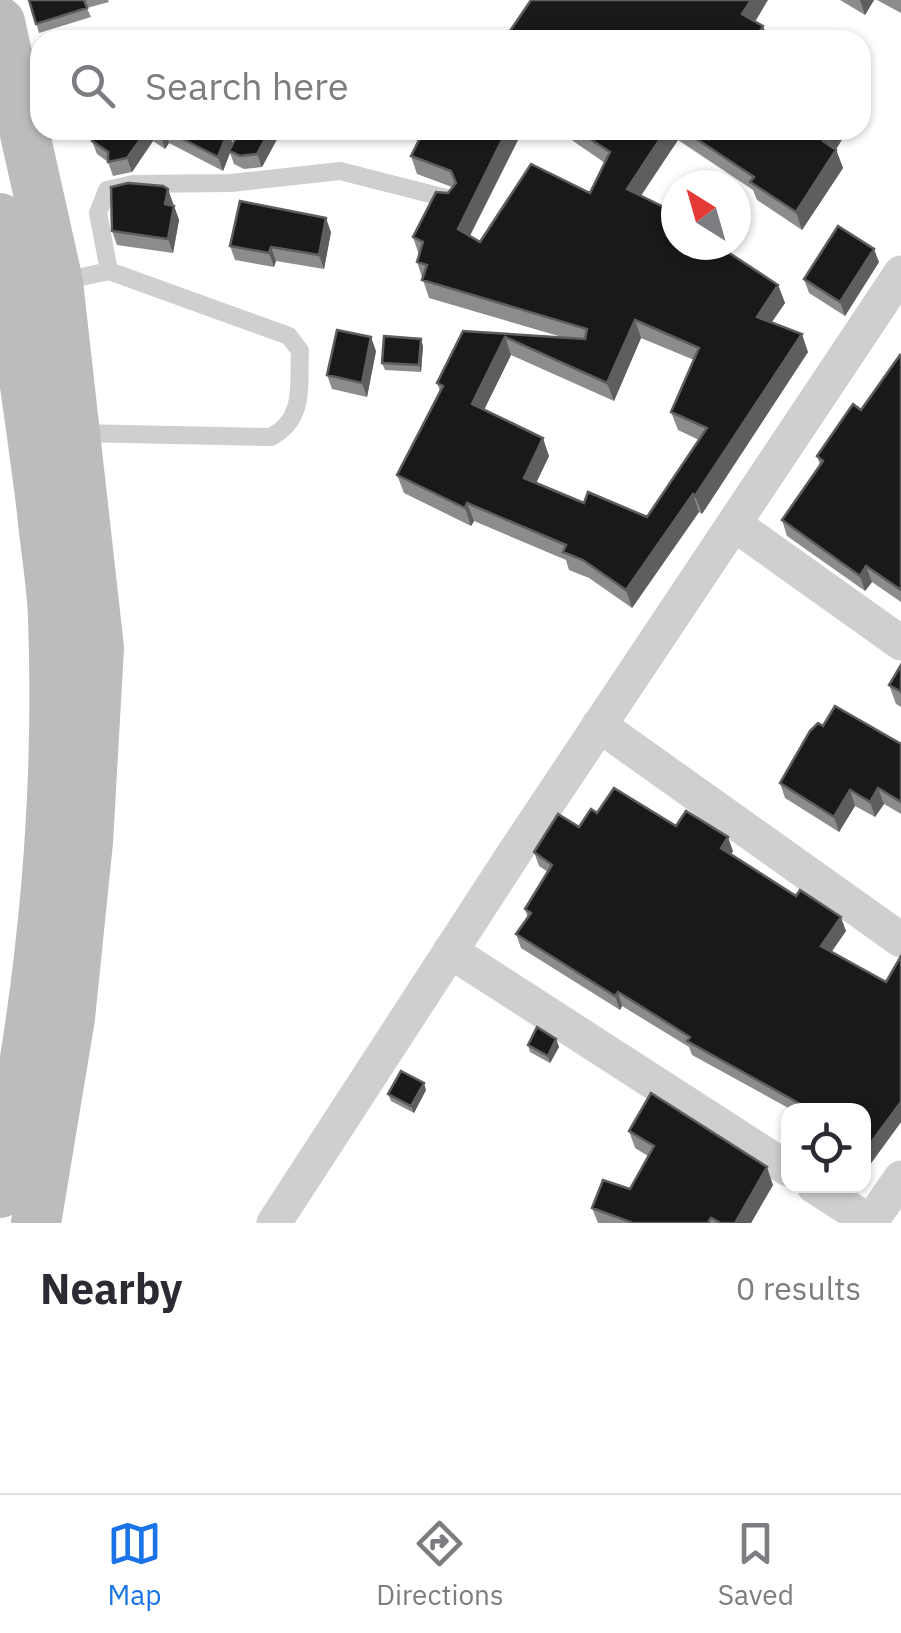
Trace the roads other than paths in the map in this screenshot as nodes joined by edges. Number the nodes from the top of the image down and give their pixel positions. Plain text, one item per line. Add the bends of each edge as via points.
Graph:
1 (0, 22) edge
2 (450, 198) edge
3 (0, 218) edge
4 (110, 271) junction
5 (901, 273) edge
6 (58, 282) junction
7 (76, 433) junction
8 (734, 524) junction
9 (901, 643) edge
10 (600, 725) junction
11 (901, 940) edge
12 (450, 951) junction
13 (781, 1164) edge
14 (901, 1178) edge
15 (0, 1193) edge
16 (825, 1193) edge
17 (870, 1222) edge
18 (36, 1223) edge
19 (274, 1223) edge

1 - 6 street
2 - 4 lane via 340,171 231,183 134,184 107,190 98,213
3 - 15 street via 32,431 54,675 50,844 31,1018
4 - 6 lane
4 - 7 lane via 289,336 300,351 297,411 271,437
5 - 8 street
6 - 7 street
7 - 18 street via 99,648 70,1018
8 - 9 street
8 - 10 street
10 - 11 street
10 - 12 street
12 - 13 street
12 - 19 street
14 - 17 street
16 - 17 street

